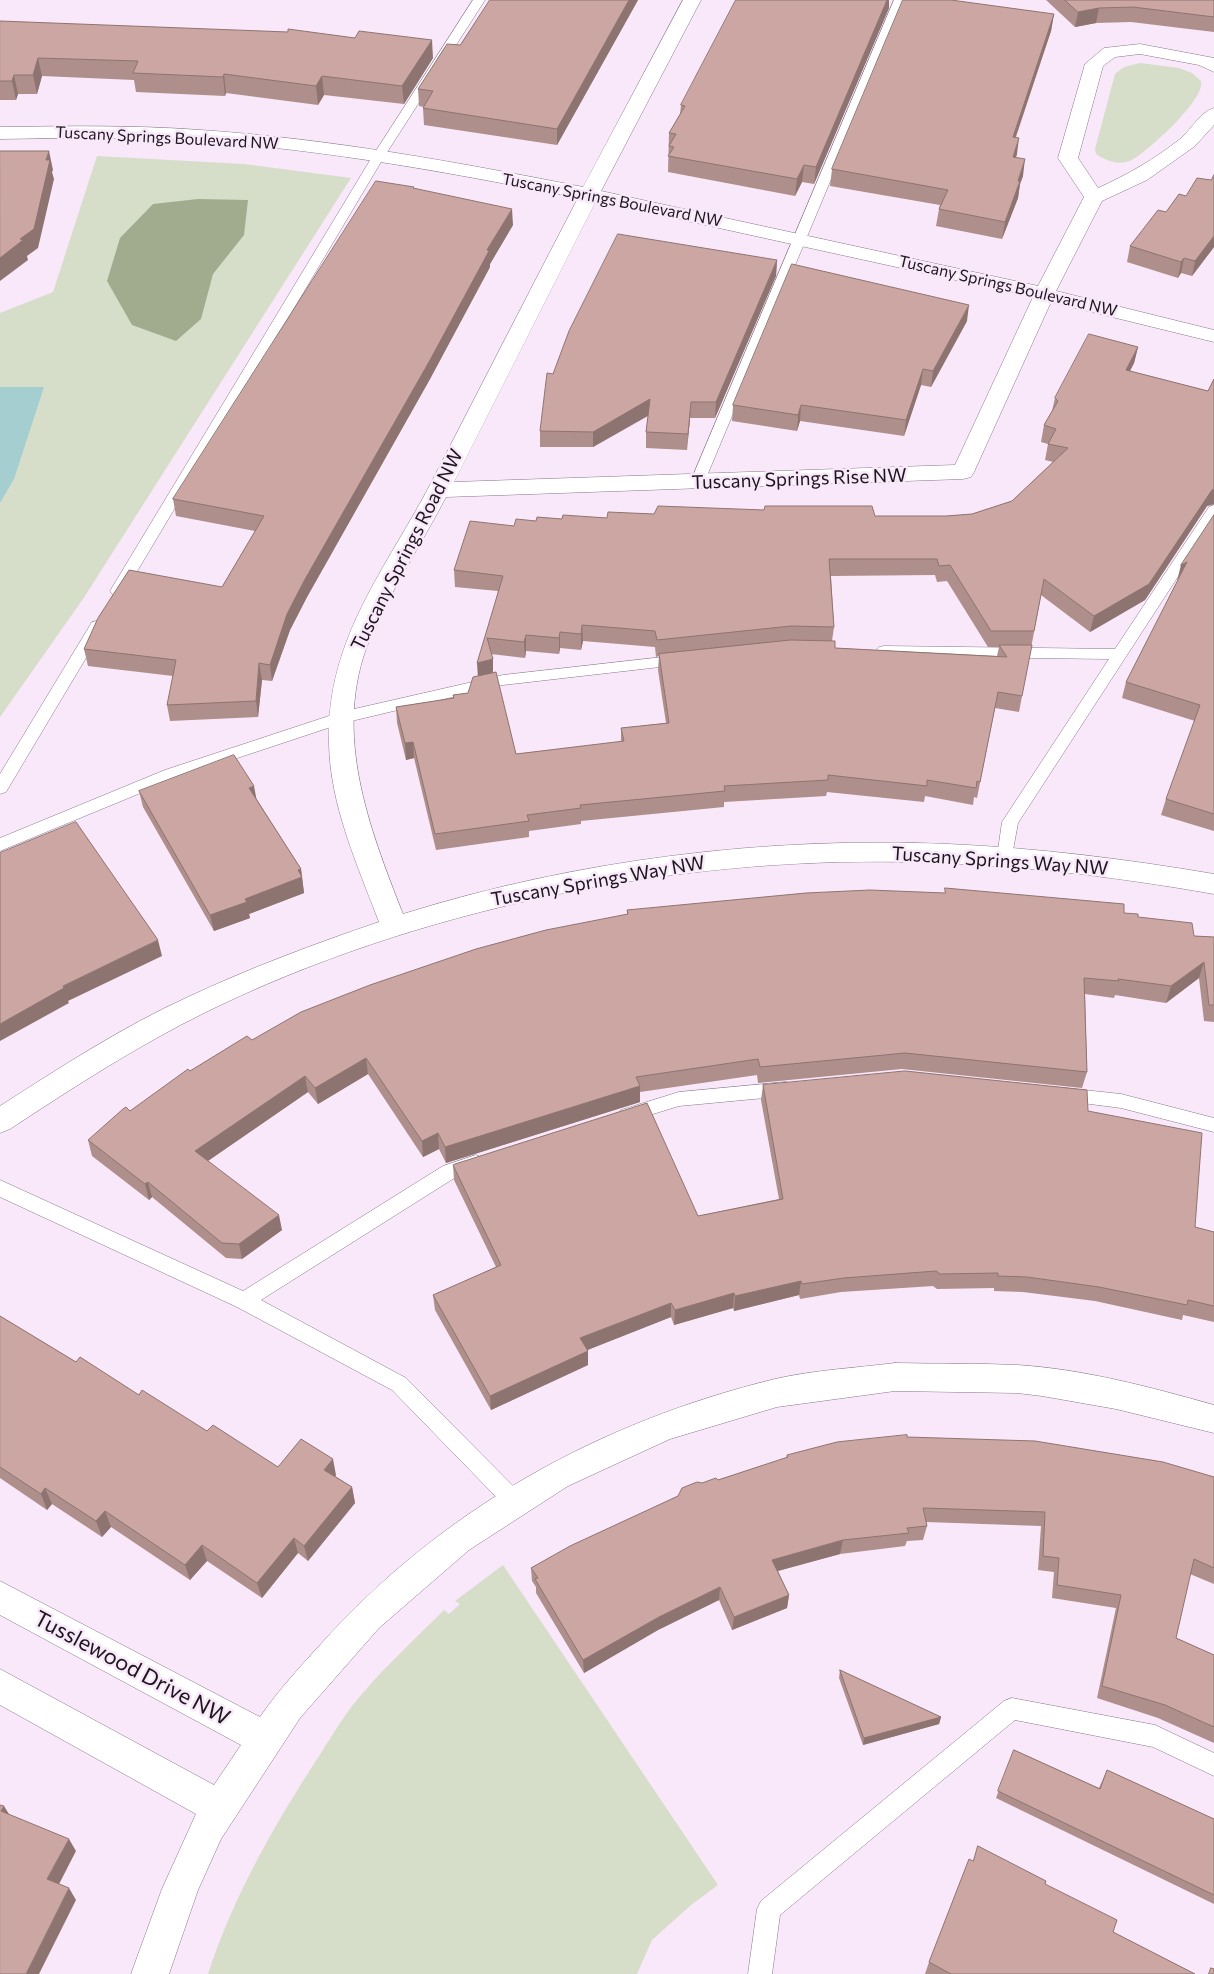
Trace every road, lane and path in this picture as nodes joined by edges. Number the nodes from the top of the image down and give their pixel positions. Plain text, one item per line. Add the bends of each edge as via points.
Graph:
1 (479, 0) edge
2 (692, 0) edge
3 (900, 0) edge
4 (1214, 66) edge
5 (1214, 114) edge
6 (0, 133) edge
7 (378, 157) junction
8 (588, 194) junction
9 (1094, 197) junction
10 (798, 238) junction
11 (1045, 293) junction
12 (1214, 336) edge
13 (697, 483) junction
14 (439, 490) junction
15 (1214, 510) edge
16 (112, 601) edge
17 (102, 618) edge
18 (866, 651) edge
19 (1118, 654) junction
20 (700, 658) edge
21 (341, 718) junction
22 (0, 788) edge
23 (0, 845) edge
24 (1005, 857) junction
25 (1214, 884) edge
26 (395, 927) junction
27 (805, 1087) edge
28 (1051, 1094) edge
29 (615, 1119) edge
30 (0, 1121) edge
31 (1214, 1125) edge
32 (496, 1157) edge
33 (0, 1188) edge
34 (244, 1301) junction
35 (1214, 1419) edge
36 (513, 1500) junction
37 (0, 1597) edge
38 (0, 1686) edge
39 (264, 1738) junction
40 (1214, 1765) edge
41 (219, 1807) junction
42 (150, 1974) edge
43 (760, 1974) edge

1 - 7 lane
2 - 8 street, Tuscany Springs Road NW
3 - 10 lane
4 - 9 street via 1204,60 1140,49 1110,52 1094,64 1068,158
5 - 9 street via 1188,142 1140,176
6 - 7 street, Tuscany Springs Boulevard NW via 225,138
7 - 8 street, Tuscany Springs Boulevard NW
7 - 16 lane
8 - 10 street, Tuscany Springs Boulevard NW
8 - 14 street, Tuscany Springs Road NW
9 - 11 street
10 - 11 street, Tuscany Springs Boulevard NW
10 - 13 lane
11 - 12 street, Tuscany Springs Boulevard NW
11 - 13 street, Tuscany Springs Rise NW via 962,472
13 - 14 street, Tuscany Springs Rise NW
14 - 21 street, Tuscany Springs Road NW via 361,632 351,660
15 - 19 lane
17 - 22 lane
18 - 19 lane
19 - 24 lane via 1010,822
20 - 21 lane via 503,680
21 - 23 lane via 171,774
21 - 26 street, Tuscany Springs Road NW via 347,792 357,829
24 - 25 street, Tuscany Springs Way NW via 1147,872
24 - 26 street, Tuscany Springs Way NW via 861,852 718,860 636,870 556,885 475,903
26 - 30 street, Tuscany Springs Way NW via 319,952 170,1019 93,1061
27 - 29 lane via 679,1099
28 - 31 lane via 1121,1101
32 - 34 lane via 450,1171
33 - 34 lane
34 - 36 lane via 399,1384
35 - 36 street via 1091,1389 1015,1379 940,1376 865,1380 791,1391 666,1425 580,1462
36 - 39 street via 447,1546 383,1600 325,1661
37 - 39 street, Tusslewood Drive NW
38 - 41 street
39 - 41 street
40 - 43 lane via 1155,1736 1012,1709 769,1909
41 - 42 street via 191,1864

